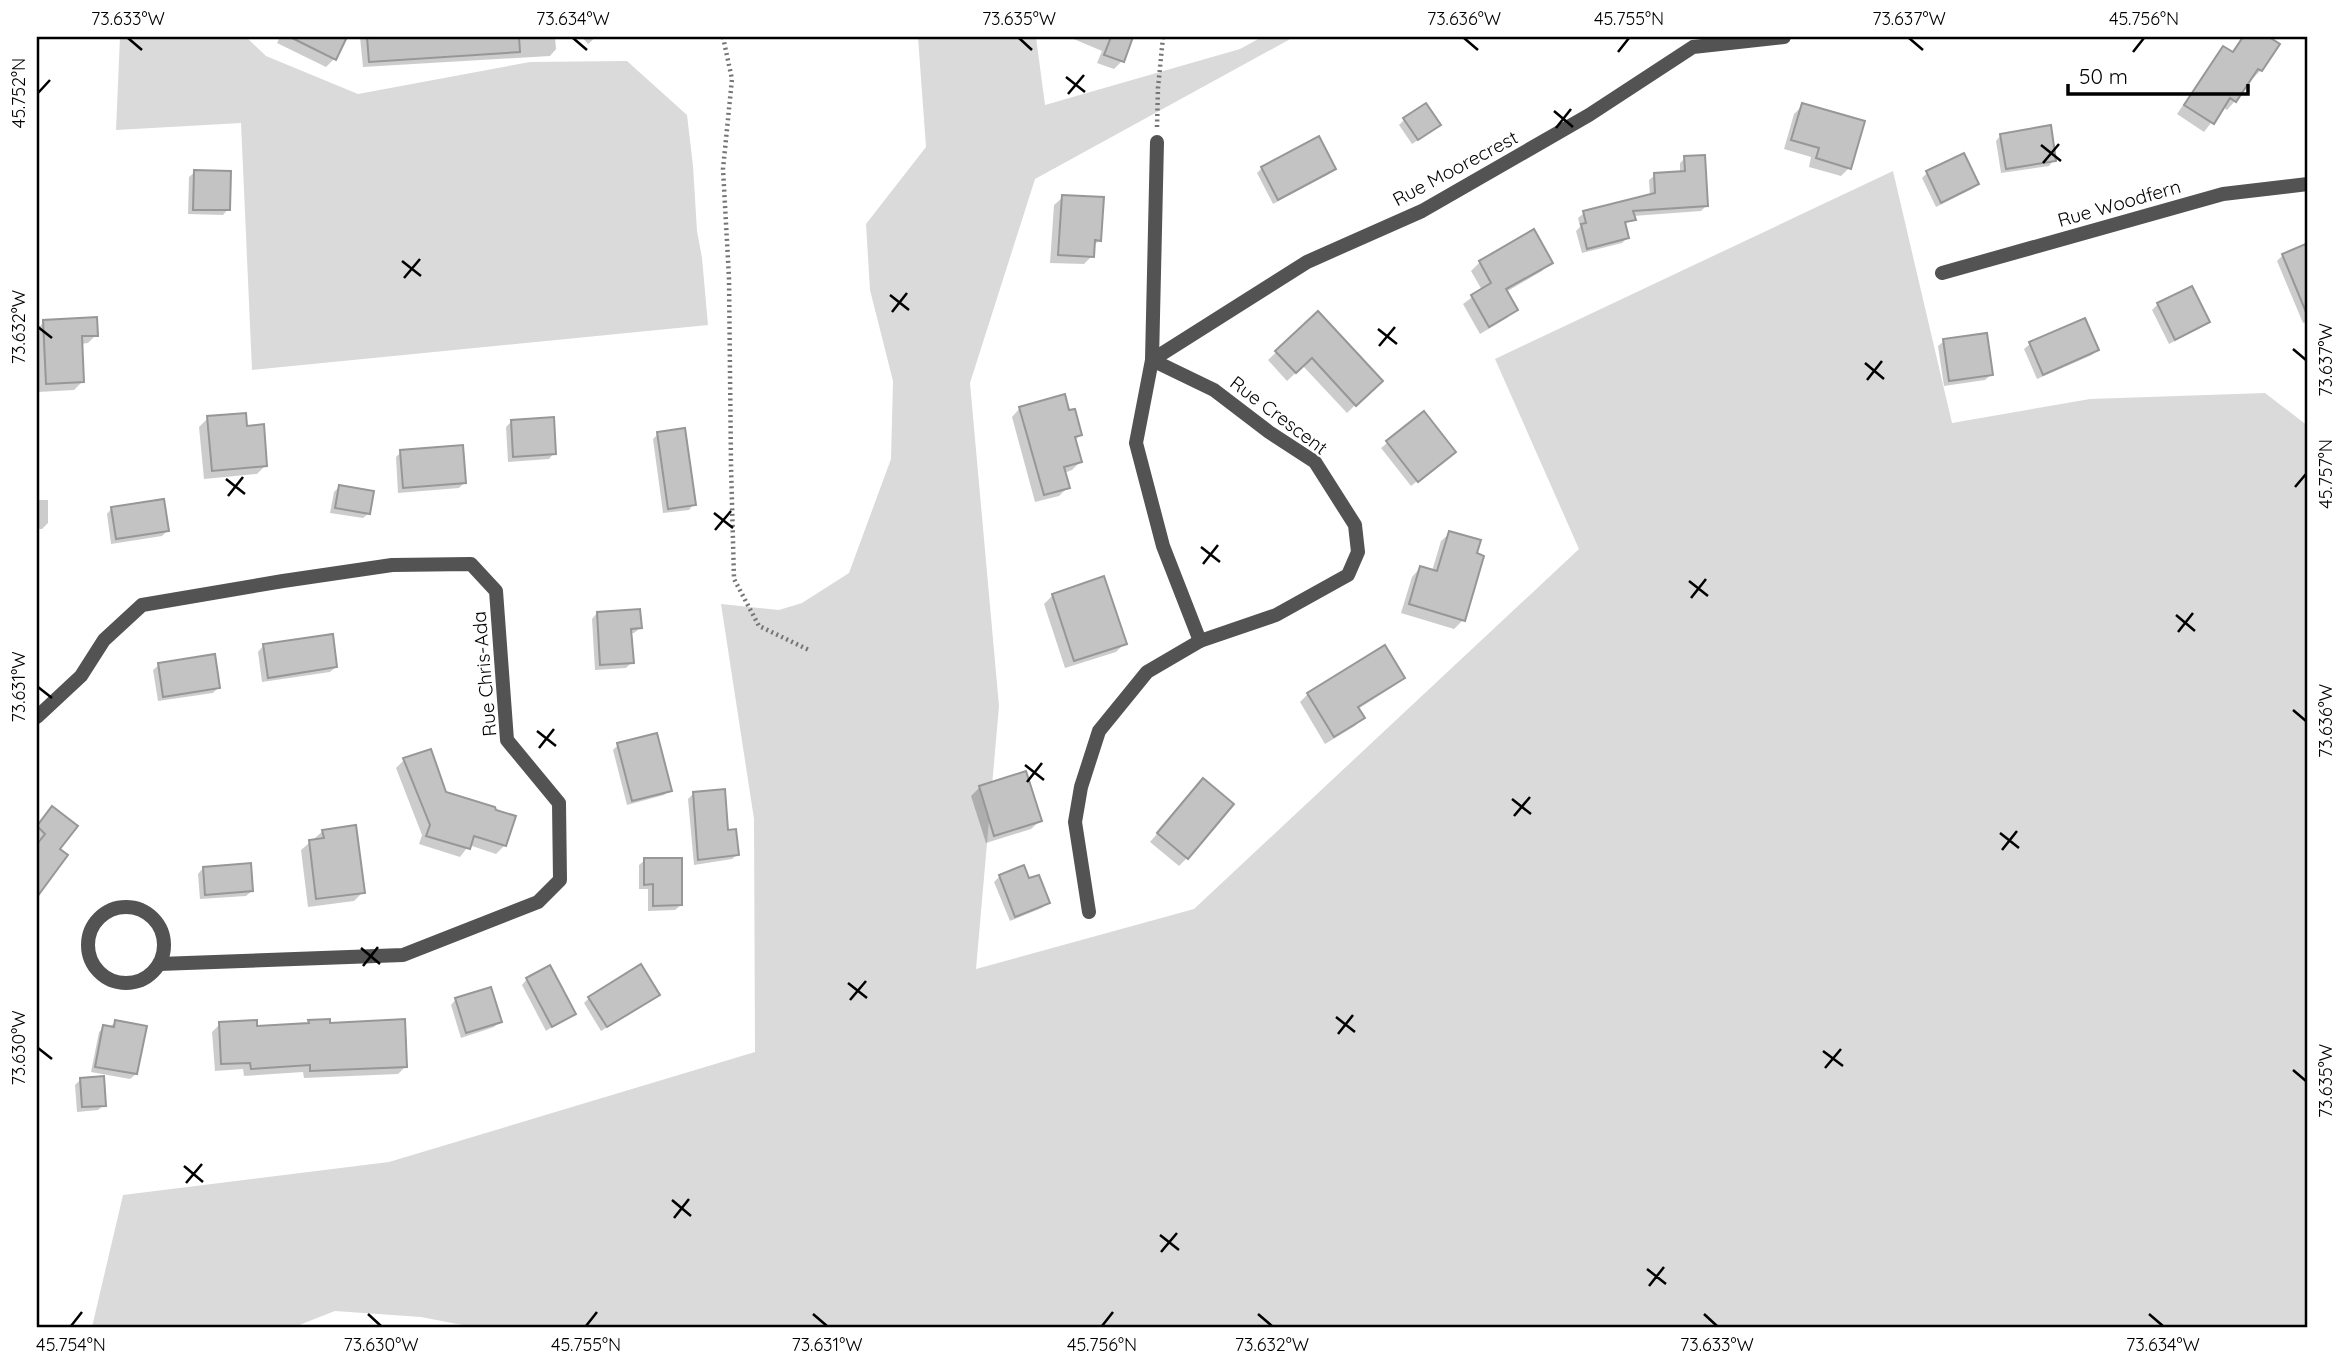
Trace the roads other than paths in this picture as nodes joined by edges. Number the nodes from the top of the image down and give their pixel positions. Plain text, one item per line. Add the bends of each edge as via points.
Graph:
1 (1784, 37) edge
2 (1157, 142) road end
3 (2308, 184) edge
4 (1942, 274) dead end
5 (1152, 360) junction
6 (1200, 641) junction
7 (37, 717) edge
8 (1089, 912) dead end
9 (159, 964) junction

1 - 5 street, Rue Moorecrest via 1692,47 1589,115 1422,211 1307,262
2 - 5 street
3 - 4 street, Rue Woodfern via 2223,194
5 - 6 street via 1136,443 1163,546
5 - 6 street, Rue Crescent via 1214,390 1315,462 1355,525 1358,552 1348,575 1276,615
6 - 8 street, Rue Crescent via 1147,672 1099,731 1075,822
7 - 9 street, Rue Chris-Ada via 81,676 104,640 142,605 392,565 471,564 496,591 507,740 559,803 560,880 538,902 403,955
9 - 9 street via 164,940 160,928 143,910 118,907 106,912 90,930 89,956 103,976 127,983 140,980

